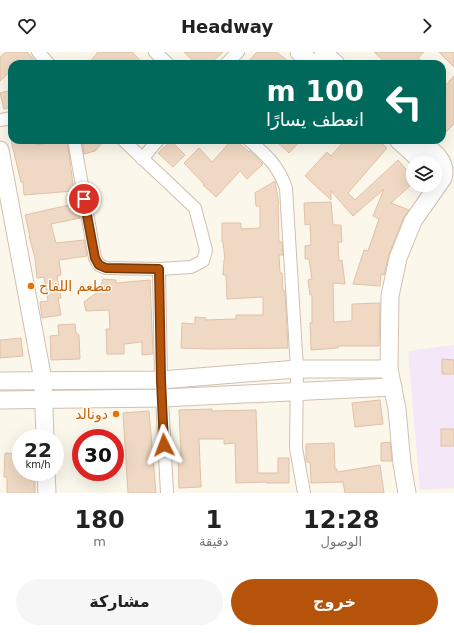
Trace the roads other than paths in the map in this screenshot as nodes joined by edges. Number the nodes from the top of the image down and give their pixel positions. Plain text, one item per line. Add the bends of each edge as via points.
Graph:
1 (38, 52) edge
2 (155, 52) edge
3 (238, 52) edge
4 (299, 52) edge
5 (323, 52) edge
6 (45, 60) edge
7 (164, 60) edge
8 (230, 60) edge
9 (308, 60) edge
10 (332, 60) edge
11 (75, 144) edge
12 (127, 144) edge
13 (155, 144) edge
14 (253, 144) edge
15 (402, 144) edge
16 (423, 144) edge
17 (0, 150) edge
18 (415, 156) edge
19 (437, 156) edge
20 (142, 159) junction
21 (442, 162) edge
22 (442, 174) edge
23 (429, 192) edge
24 (159, 269) junction
25 (297, 369) junction
26 (389, 369) junction
27 (43, 380) junction
28 (161, 380) junction
29 (0, 381) edge
30 (393, 386) junction
31 (297, 392) junction
32 (162, 398) junction
33 (44, 399) junction
34 (0, 400) edge
35 (45, 429) edge
36 (46, 481) edge
37 (47, 493) edge
38 (167, 493) edge
39 (304, 493) edge
40 (407, 493) edge

1 - 6 street
2 - 7 street
3 - 8 street
4 - 9 street
5 - 10 street
11 - 24 street via 95,258 99,265 106,268
12 - 20 street
13 - 20 street
14 - 25 street via 275,165 286,188
15 - 18 street
16 - 19 street
17 - 27 street
20 - 24 street via 195,208 206,250 203,261 191,267
21 - 22 street via 445,172
23 - 26 street via 413,221 398,258 390,296
24 - 28 street
25 - 26 street
25 - 28 street
25 - 31 street
26 - 30 street
27 - 28 street
27 - 29 street
27 - 33 street
28 - 32 street
30 - 31 street
30 - 40 street
31 - 32 street
31 - 39 street via 296,448
32 - 33 street
32 - 38 street
33 - 34 street
33 - 35 street
36 - 37 street

